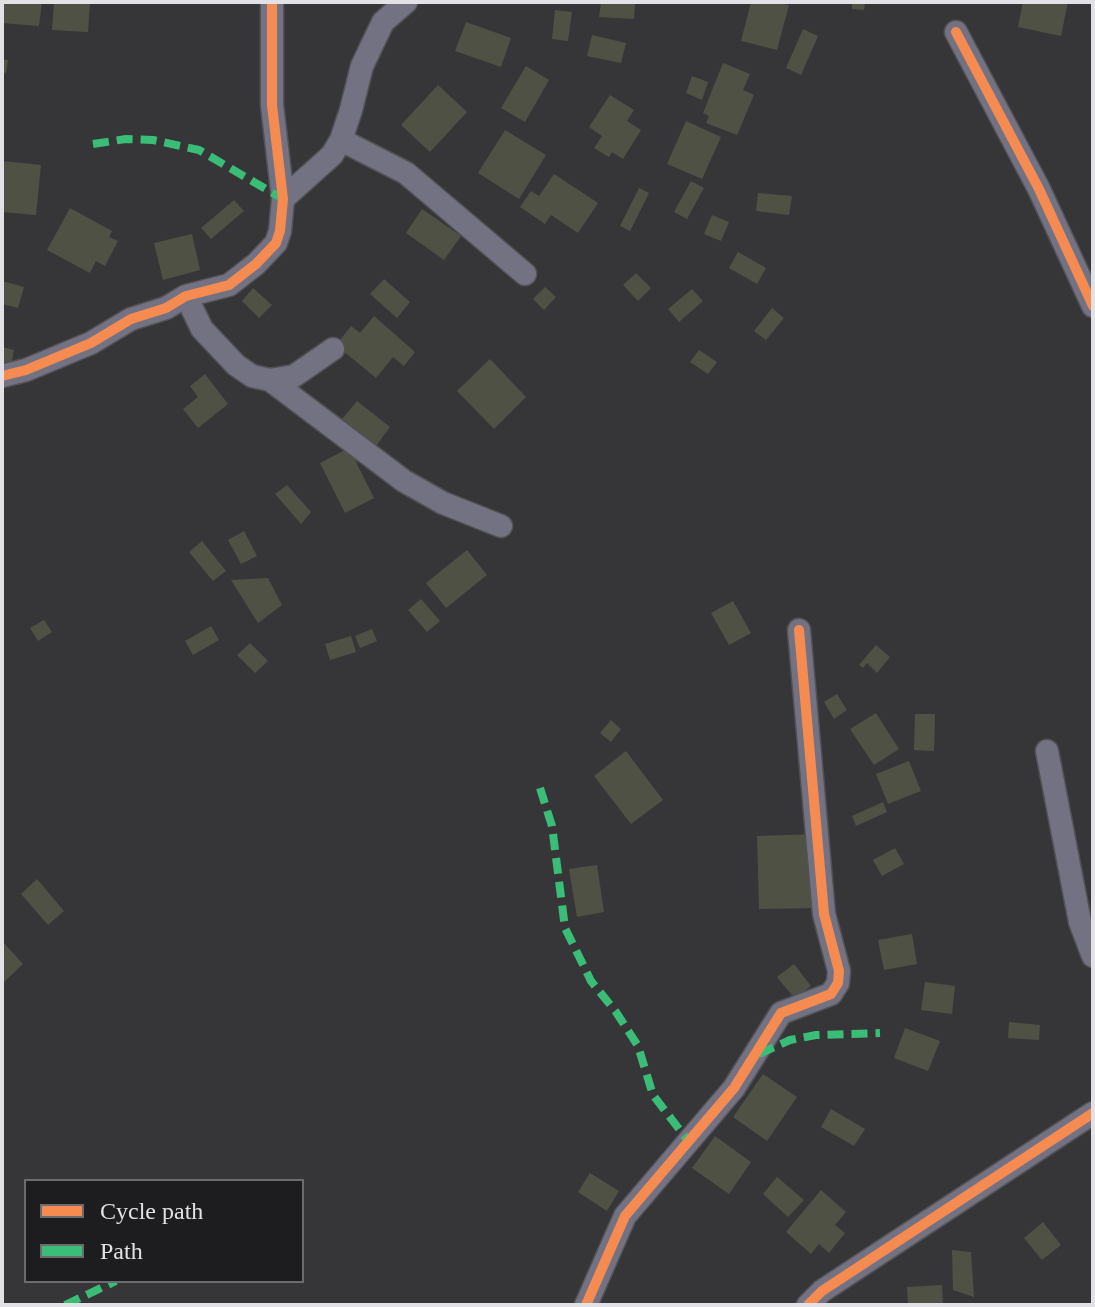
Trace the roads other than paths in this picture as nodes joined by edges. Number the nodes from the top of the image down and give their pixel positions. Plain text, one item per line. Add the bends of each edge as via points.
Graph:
1 (272, 2) edge
2 (406, 2) edge
3 (956, 32) dead end
4 (341, 140) junction
5 (283, 199) junction
6 (525, 274) dead end
7 (186, 296) junction
8 (1093, 306) edge
9 (333, 349) dead end
10 (2, 376) edge
11 (270, 380) junction
12 (501, 526) dead end
13 (799, 630) dead end
14 (1047, 751) dead end
15 (1093, 956) edge
16 (1093, 1113) edge
17 (586, 1305) edge
18 (808, 1305) edge

1 - 5 street via 272,105
2 - 4 street via 383,22 362,66
3 - 8 street via 1032,175
4 - 5 street via 332,155
4 - 6 street via 406,173
5 - 7 street via 276,243 256,264 229,285
7 - 10 street via 91,343
7 - 11 street via 202,329 236,365
9 - 11 street via 294,376
11 - 12 street via 404,481
13 - 17 street via 824,914 838,983 831,994 781,1013 734,1088 625,1216
14 - 15 street via 1080,922
16 - 18 street

